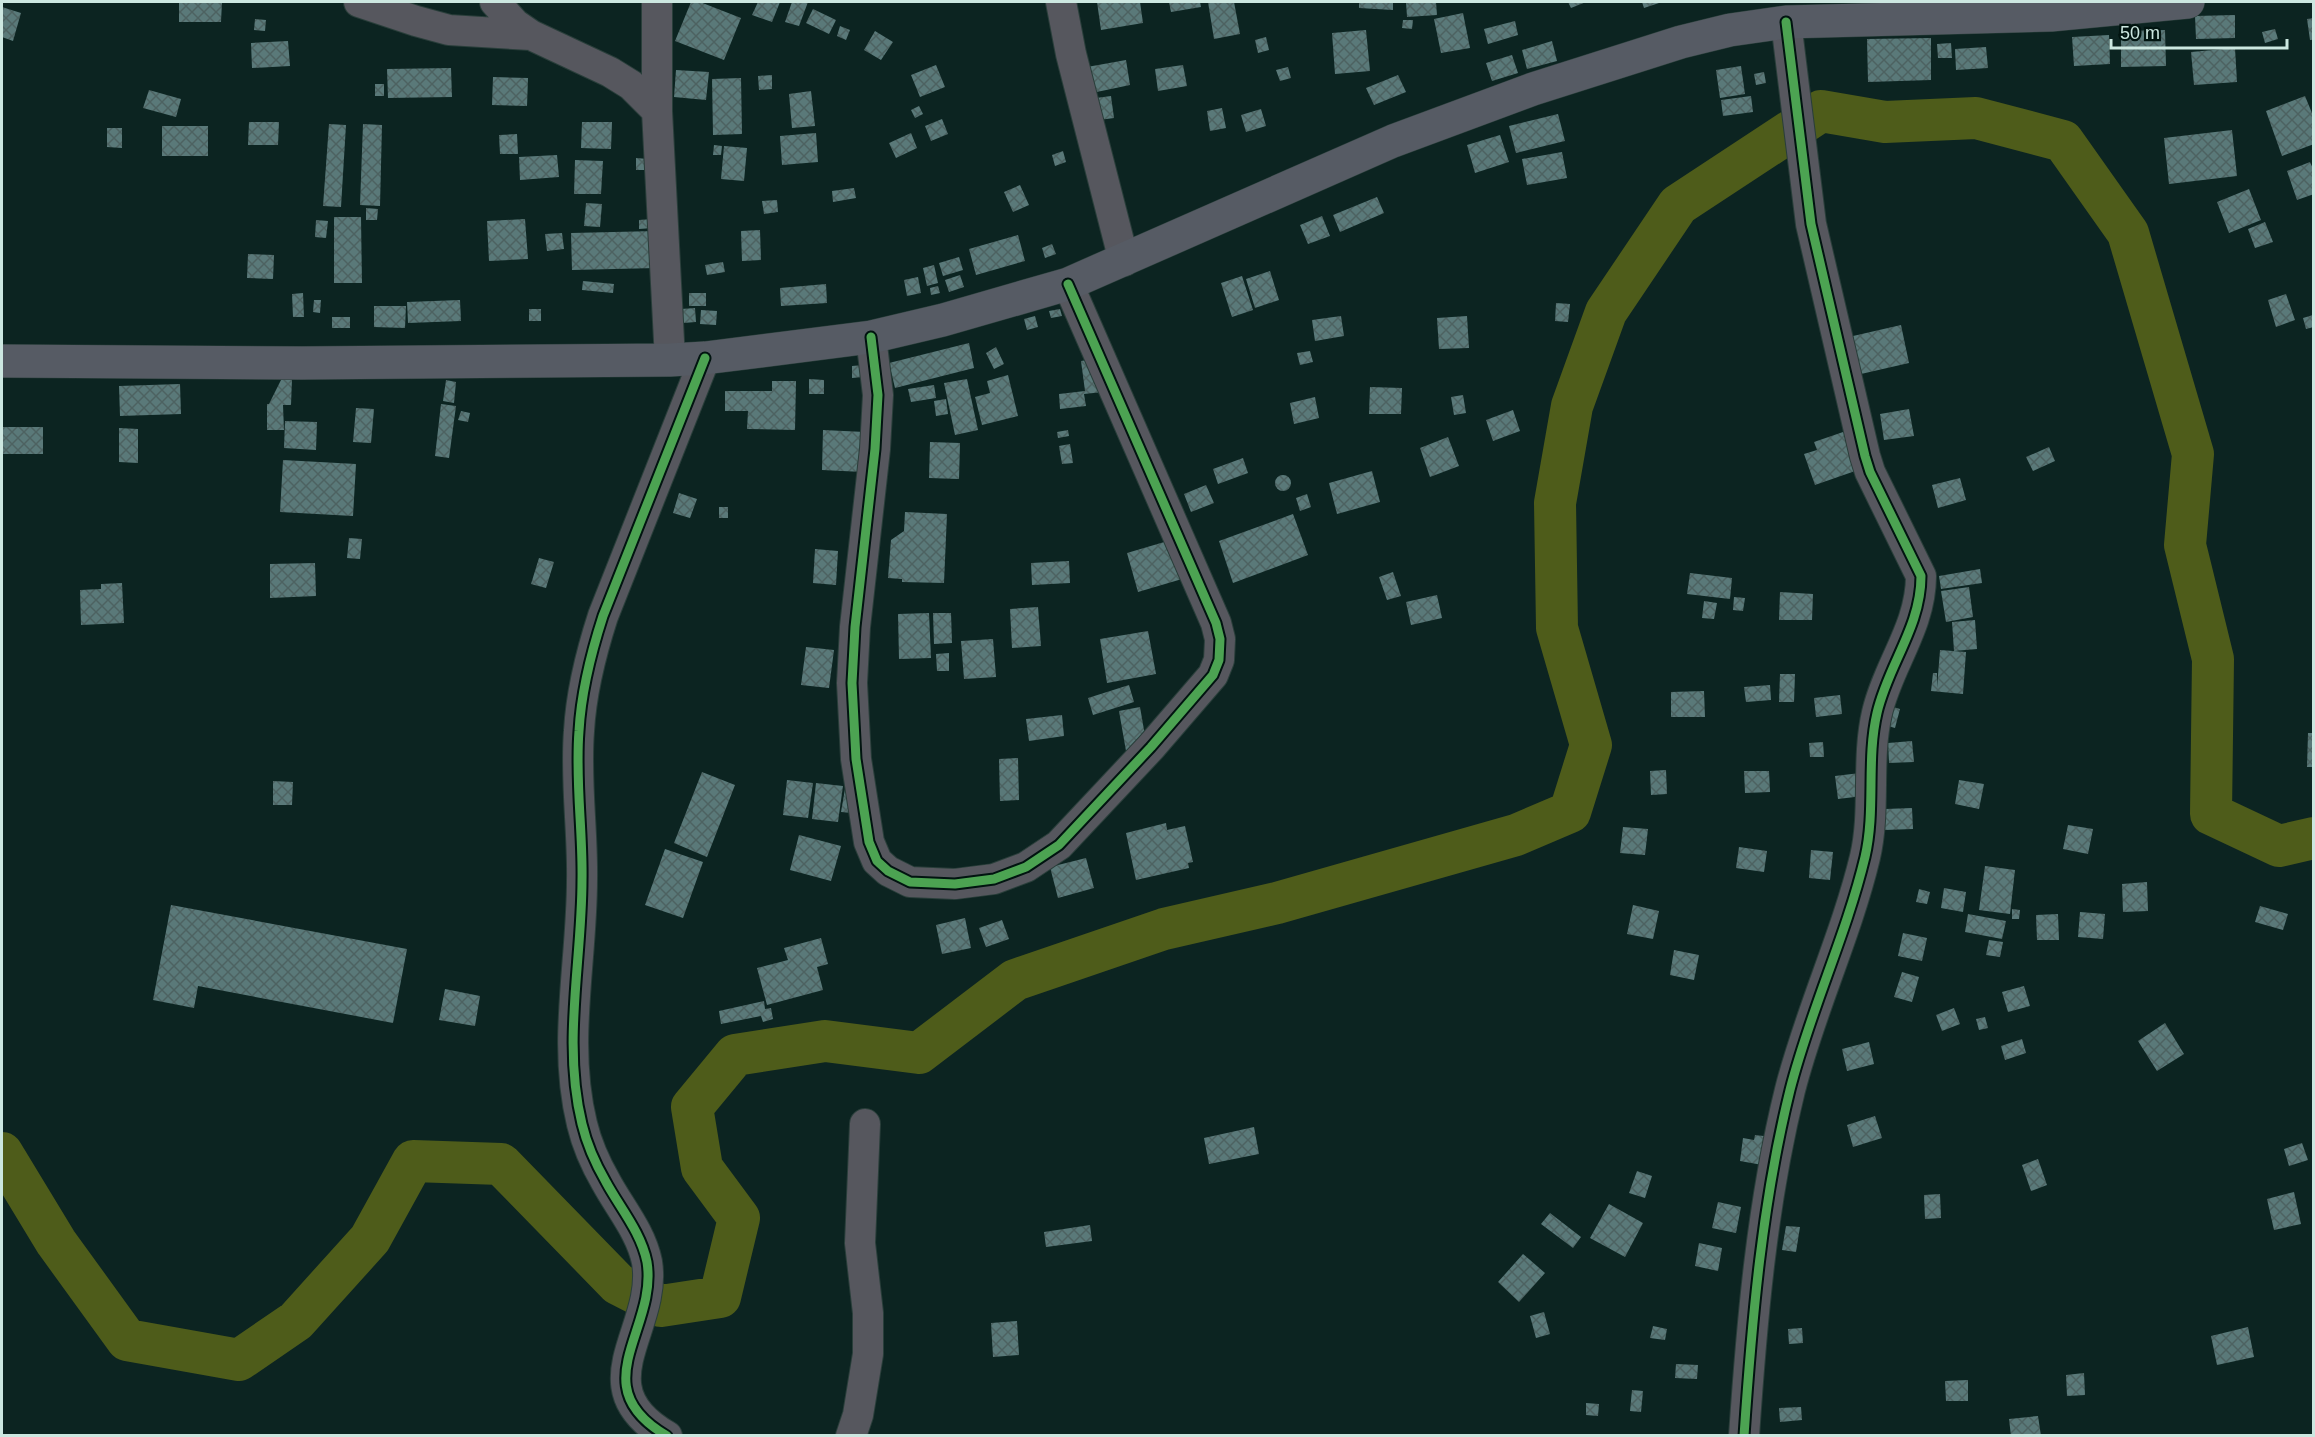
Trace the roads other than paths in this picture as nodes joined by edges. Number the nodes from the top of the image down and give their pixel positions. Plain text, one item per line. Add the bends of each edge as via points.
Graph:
1 (359, 2) edge
2 (495, 2) edge
3 (657, 2) edge
4 (1061, 2) edge
5 (2188, 2) edge
6 (2051, 8) edge
7 (1786, 22) junction
8 (531, 34) junction
9 (657, 111) junction
10 (1124, 261) junction
11 (1068, 284) junction
12 (871, 337) junction
13 (705, 358) junction
14 (670, 360) junction
15 (2, 361) edge
16 (865, 1124) dead end
17 (667, 1436) edge
18 (851, 1436) edge
19 (1744, 1436) edge

1 - 8 street via 449,30
2 - 8 street via 515,24
3 - 9 street
4 - 10 street
5 - 6 highway
6 - 7 highway
7 - 10 highway via 1681,42 1533,89 1393,141
7 - 19 street via 1811,224 1865,456 1921,576 1921,596 1877,713 1872,742 1870,832 1865,855 1806,1035 1774,1159 1755,1290
8 - 9 street via 610,72 638,91
9 - 14 street
10 - 11 highway
11 - 12 highway
11 - 12 street via 1216,623 1219,660 1213,675 1151,747 1059,845 1026,867 994,879 955,884 910,882 876,861 868,842 856,759 852,683 878,395
12 - 13 highway
13 - 14 highway
13 - 17 street via 603,616 594,643 579,730 582,881 573,1004 577,1102 590,1152 641,1240 650,1282 629,1352 628,1396 636,1412
14 - 15 highway
16 - 18 street via 860,1243 868,1354

